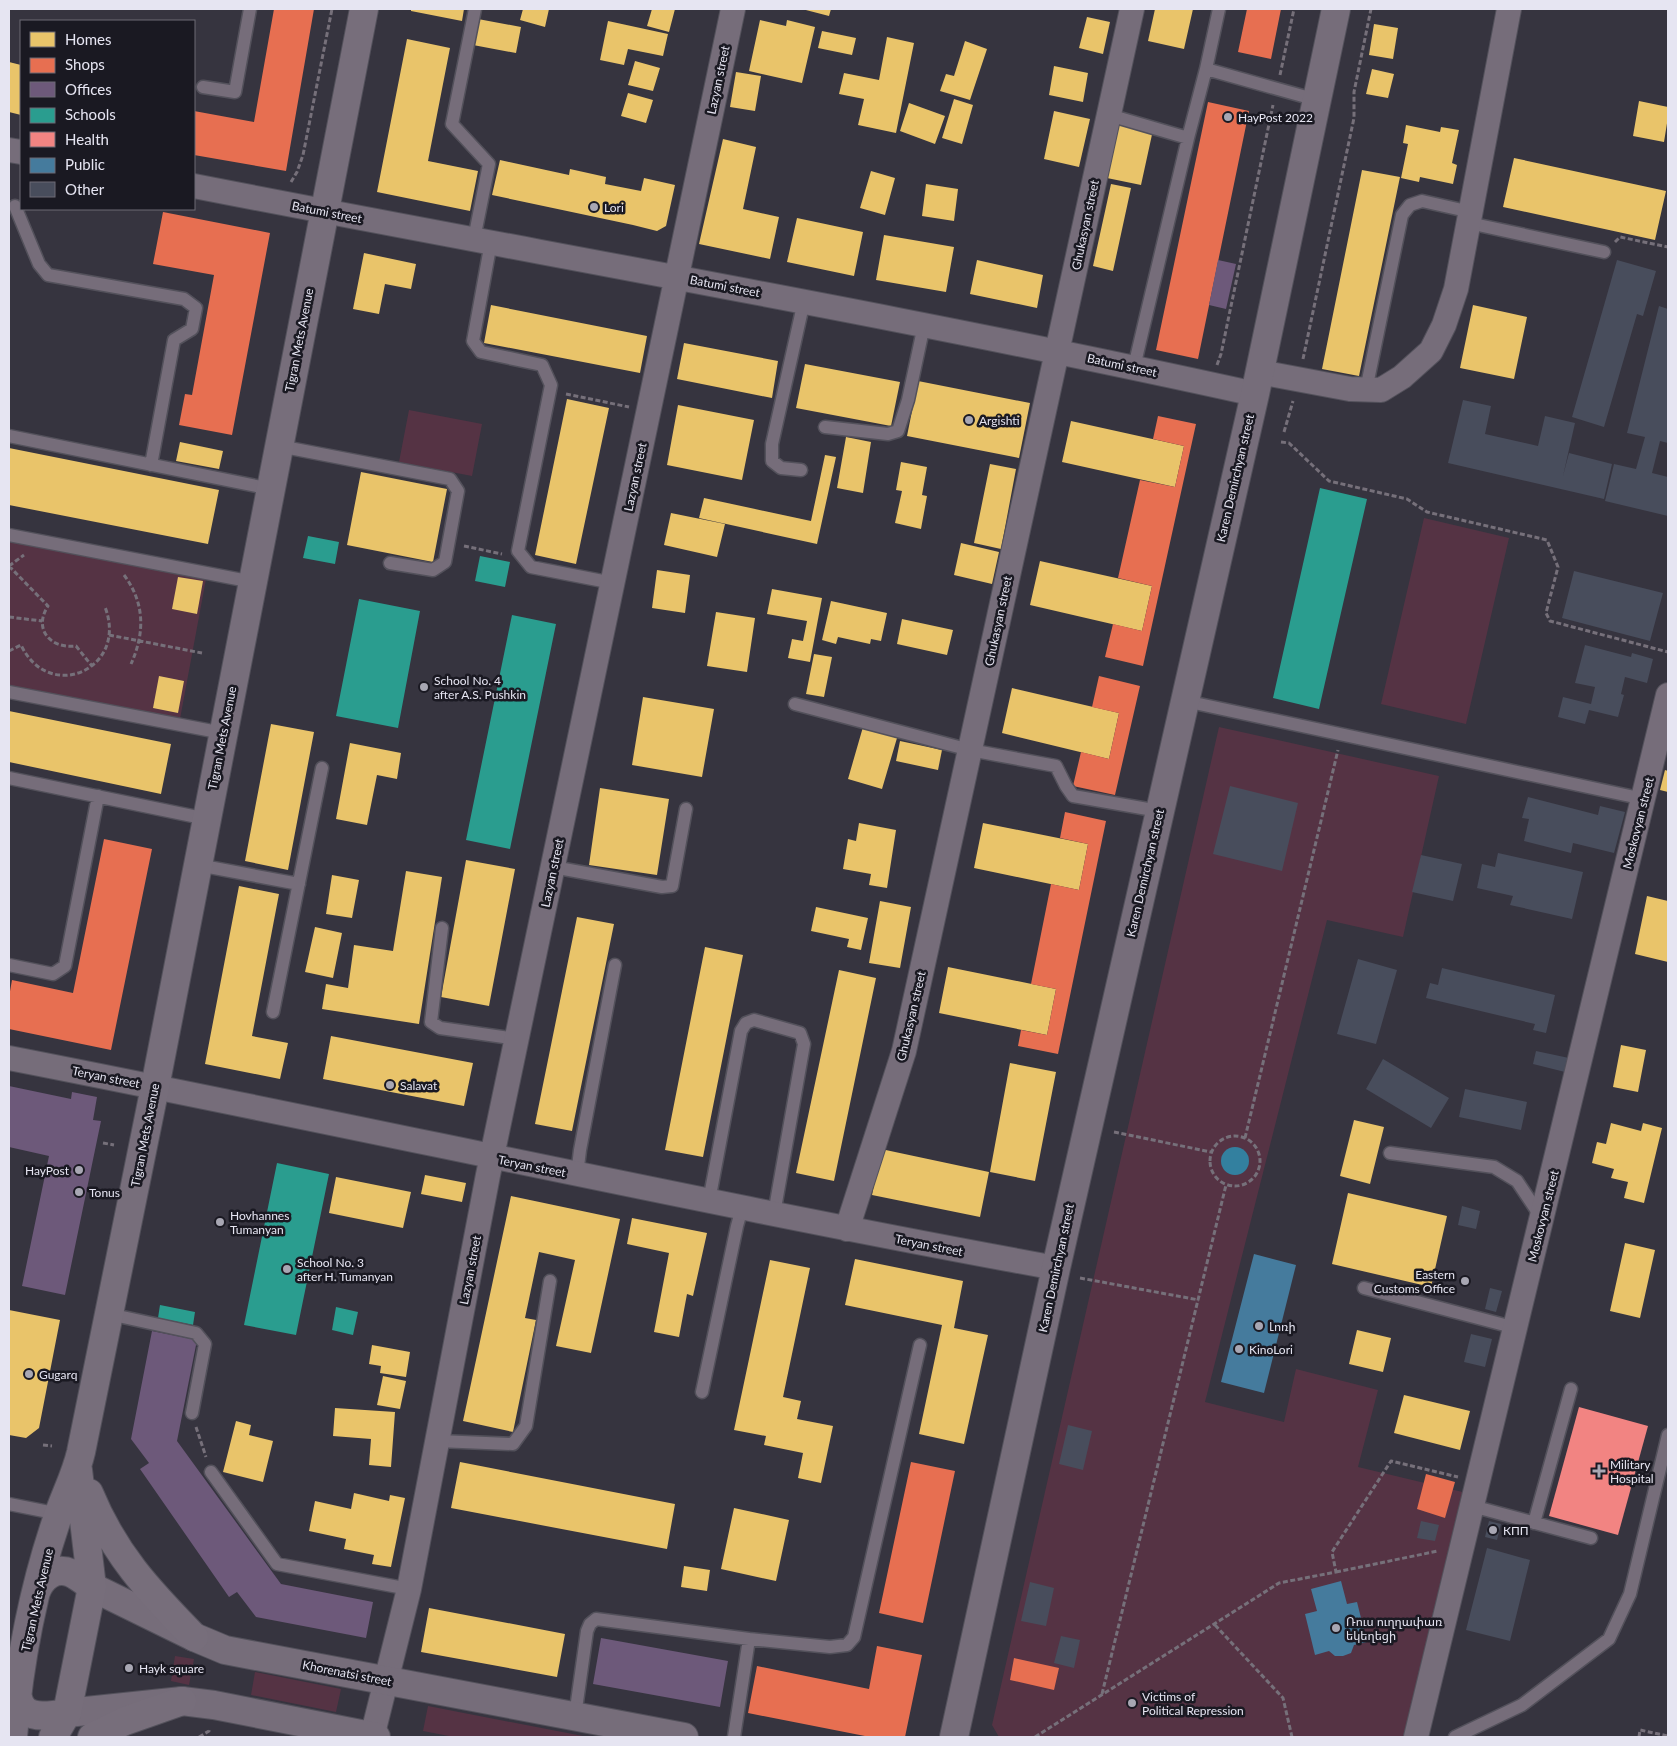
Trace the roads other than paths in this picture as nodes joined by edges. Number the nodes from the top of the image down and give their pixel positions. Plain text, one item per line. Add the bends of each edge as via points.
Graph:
1 (250, 9) edge
2 (364, 9) edge
3 (475, 9) edge
4 (733, 9) edge
5 (1132, 9) edge
6 (1220, 9) edge
7 (1336, 9) edge
8 (1509, 9) edge
9 (1206, 69) junction
10 (203, 87) dead end
11 (1316, 100) junction
12 (1108, 115) junction
13 (1188, 138) junction
14 (195, 186) edge
15 (15, 206) dead end
16 (325, 211) junction
17 (1470, 217) junction
18 (483, 241) junction
19 (1604, 252) road end
20 (677, 277) junction
21 (804, 302) junction
22 (924, 325) junction
23 (1057, 351) junction
24 (1134, 367) junction
25 (1257, 383) junction
26 (1366, 390) junction
27 (825, 427) dead end
28 (9, 436) edge
29 (279, 446) junction
30 (151, 465) junction
31 (801, 470) dead end
32 (271, 489) junction
33 (9, 535) edge
34 (390, 563) dead end
35 (253, 582) junction
36 (612, 583) junction
37 (9, 692) edge
38 (1668, 695) edge
39 (1185, 701) junction
40 (795, 704) dead end
41 (223, 733) junction
42 (970, 750) junction
43 (322, 768) dead end
44 (9, 778) edge
45 (98, 796) junction
46 (1644, 799) junction
47 (686, 809) dead end
48 (1160, 811) junction
49 (207, 819) junction
50 (198, 865) junction
51 (553, 867) junction
52 (299, 884) junction
53 (442, 928) dead end
54 (9, 965) edge
55 (615, 965) dead end
56 (273, 1012) dead end
57 (517, 1039) junction
58 (9, 1058) edge
59 (155, 1087) junction
60 (1390, 1153) dead end
61 (492, 1158) junction
62 (577, 1175) junction
63 (709, 1201) junction
64 (742, 1208) junction
65 (774, 1214) junction
66 (1542, 1219) junction
67 (847, 1229) junction
68 (1056, 1268) junction
69 (550, 1281) dead end
70 (1364, 1288) dead end
71 (109, 1314) junction
72 (1516, 1328) junction
73 (920, 1345) dead end
74 (1571, 1389) dead end
75 (702, 1392) dead end
76 (192, 1412) road end
77 (1668, 1435) edge
78 (438, 1440) junction
79 (78, 1466) junction
80 (211, 1472) road end
81 (9, 1504) edge
82 (1472, 1506) junction
83 (59, 1514) junction
84 (1534, 1523) junction
85 (1591, 1538) dead end
86 (92, 1587) junction
87 (410, 1589) junction
88 (36, 1594) junction
89 (194, 1637) junction
90 (749, 1639) junction
91 (387, 1680) junction
92 (17, 1687) junction
93 (182, 1701) junction
94 (67, 1714) junction
95 (575, 1716) junction
96 (1418, 1734) edge
97 (13, 1737) edge
98 (53, 1737) edge
99 (92, 1737) edge
100 (374, 1737) edge
101 (684, 1737) edge
102 (734, 1737) edge
103 (954, 1737) edge
104 (1455, 1737) edge

1 - 10 lane via 235,92
2 - 16 main road, Tigran Mets Avenue
3 - 18 lane via 452,124 489,164
4 - 20 street, Lazyan street
5 - 12 street, Ghukasyan street
6 - 9 lane
7 - 11 street, Karen Demirchyan street
8 - 17 street, Batumi street
9 - 11 lane
9 - 13 lane
11 - 25 street, Karen Demirchyan street
12 - 13 lane
12 - 23 street, Ghukasyan street
13 - 24 lane
14 - 16 street, Batumi street
15 - 30 lane via 39,264 48,274 184,299 196,308 192,329 174,340
16 - 18 street, Batumi street
16 - 29 main road, Tigran Mets Avenue
17 - 19 lane
17 - 26 street, Batumi street via 1456,289 1444,326 1431,351 1402,377 1381,390
17 - 26 lane via 1422,201 1410,205 1402,215
18 - 20 street, Batumi street
18 - 36 lane via 473,341 481,352 542,365 551,385 518,550 531,567
20 - 21 street, Batumi street
20 - 36 street, Lazyan street
21 - 22 street, Batumi street
21 - 31 lane via 772,444 772,461 782,468
22 - 23 street, Batumi street
22 - 27 lane via 898,431 888,434
23 - 24 street, Batumi street
23 - 42 street, Ghukasyan street
24 - 25 street, Batumi street
25 - 26 street, Batumi street via 1299,379
25 - 39 street, Karen Demirchyan street
28 - 30 lane
29 - 32 main road, Tigran Mets Avenue
29 - 34 lane via 450,479 458,491 445,562 433,570
30 - 32 lane
32 - 35 main road, Tigran Mets Avenue
33 - 35 lane
35 - 41 main road, Tigran Mets Avenue
36 - 51 street, Lazyan street
37 - 41 lane
38 - 46 street, Moskovyan street
39 - 46 lane
39 - 48 street, Karen Demirchyan street
40 - 42 lane
41 - 49 main road, Tigran Mets Avenue
42 - 48 lane via 1056,766 1073,796
42 - 67 street, Ghukasyan street via 904,1051
43 - 52 lane
44 - 45 lane
45 - 49 lane
45 - 54 lane via 65,966 52,974
46 - 66 street, Moskovyan street
47 - 51 lane via 672,886 662,888
48 - 68 street, Karen Demirchyan street
49 - 50 main road, Tigran Mets Avenue
50 - 52 lane
50 - 59 main road, Tigran Mets Avenue
51 - 57 street, Lazyan street
52 - 56 lane
53 - 57 lane via 431,1022 440,1028
55 - 62 lane
57 - 61 street, Lazyan street
58 - 59 street, Teryan street
59 - 61 street, Teryan street
59 - 71 main road, Tigran Mets Avenue
60 - 66 lane via 1494,1167 1517,1181
61 - 62 street, Teryan street
61 - 78 street, Lazyan street
62 - 63 street, Teryan street
63 - 64 street, Teryan street
63 - 65 lane via 741,1031 746,1023 754,1020 800,1033 804,1044
64 - 65 street, Teryan street
64 - 75 lane
65 - 67 street, Teryan street
66 - 72 street, Moskovyan street
67 - 68 street, Teryan street
68 - 103 street, Karen Demirchyan street
69 - 78 lane via 526,1426 513,1444
70 - 72 lane
71 - 76 lane via 196,1333 201,1338 205,1344
71 - 79 main road, Tigran Mets Avenue
72 - 82 street, Moskovyan street
73 - 90 lane via 854,1637 847,1645 830,1647
74 - 84 lane
77 - 104 lane via 1630,1594 1609,1639 1522,1705
78 - 87 street, Lazyan street
79 - 83 main road, Tigran Mets Avenue
79 - 86 main road, Tigran Mets Avenue
79 - 89 main road via 100,1520 121,1555 150,1592
80 - 87 lane via 277,1564
81 - 83 lane
82 - 84 lane
82 - 96 street, Moskovyan street
83 - 88 main road, Tigran Mets Avenue
84 - 85 lane
86 - 88 main road, Khorenatsi street via 71,1573 54,1572 42,1580
86 - 89 street, Khorenatsi street
86 - 94 main road, Tigran Mets Avenue
87 - 91 street, Lazyan street
88 - 92 main road, Tigran Mets Avenue
89 - 91 street, Khorenatsi street via 225,1650
90 - 95 lane via 596,1619 588,1631
90 - 102 lane
91 - 95 street, Khorenatsi street
91 - 100 street, Lazyan street
92 - 94 main road via 20,1703 31,1714 45,1717
92 - 97 main road, Tigran Mets Avenue
93 - 94 street
93 - 99 main road via 125,1721
93 - 100 street
94 - 98 main road, Tigran Mets Avenue
95 - 101 street, Khorenatsi street

